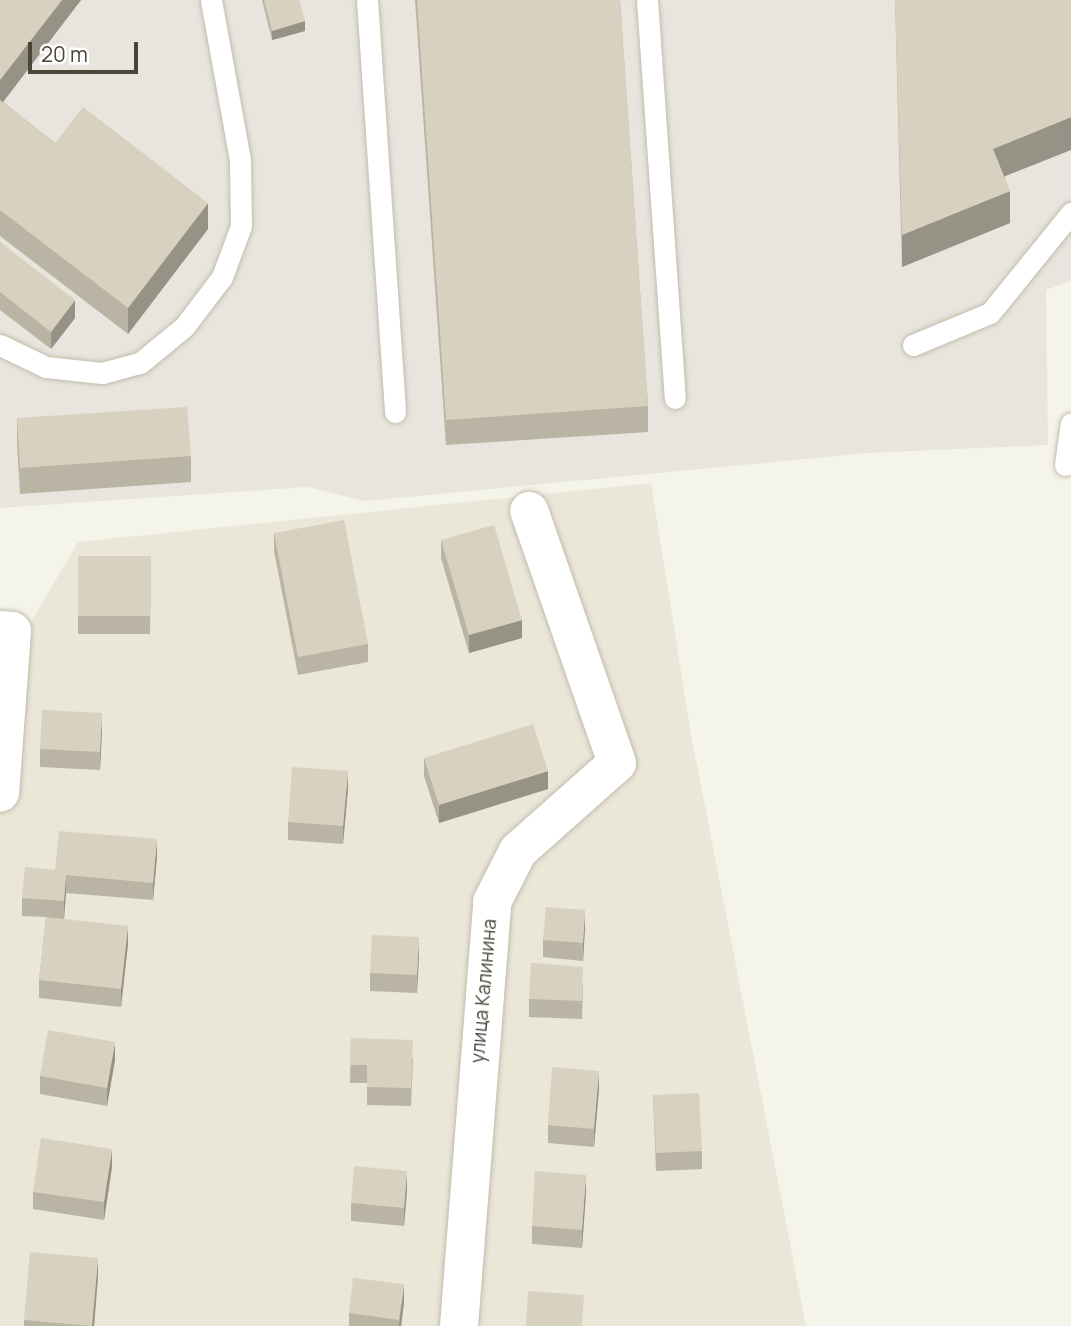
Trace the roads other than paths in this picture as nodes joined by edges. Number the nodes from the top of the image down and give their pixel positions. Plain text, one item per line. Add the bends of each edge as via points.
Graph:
1 (211, 0) edge
2 (367, 0) edge
3 (647, 0) edge
4 (1071, 213) edge
5 (0, 345) edge
6 (913, 345) dead end
7 (675, 398) dead end
8 (395, 412) dead end
9 (1071, 423) edge
10 (1065, 465) dead end
11 (529, 511) dead end
12 (6, 631) edge
13 (0, 793) edge
14 (459, 1326) edge

1 - 5 lane via 240,160 241,226 222,277 184,327 140,363 102,373 46,367
2 - 8 lane
3 - 7 lane
4 - 6 lane via 990,313
9 - 10 lane
11 - 14 street, улица Калинина via 617,763 518,851 492,902
12 - 13 street

